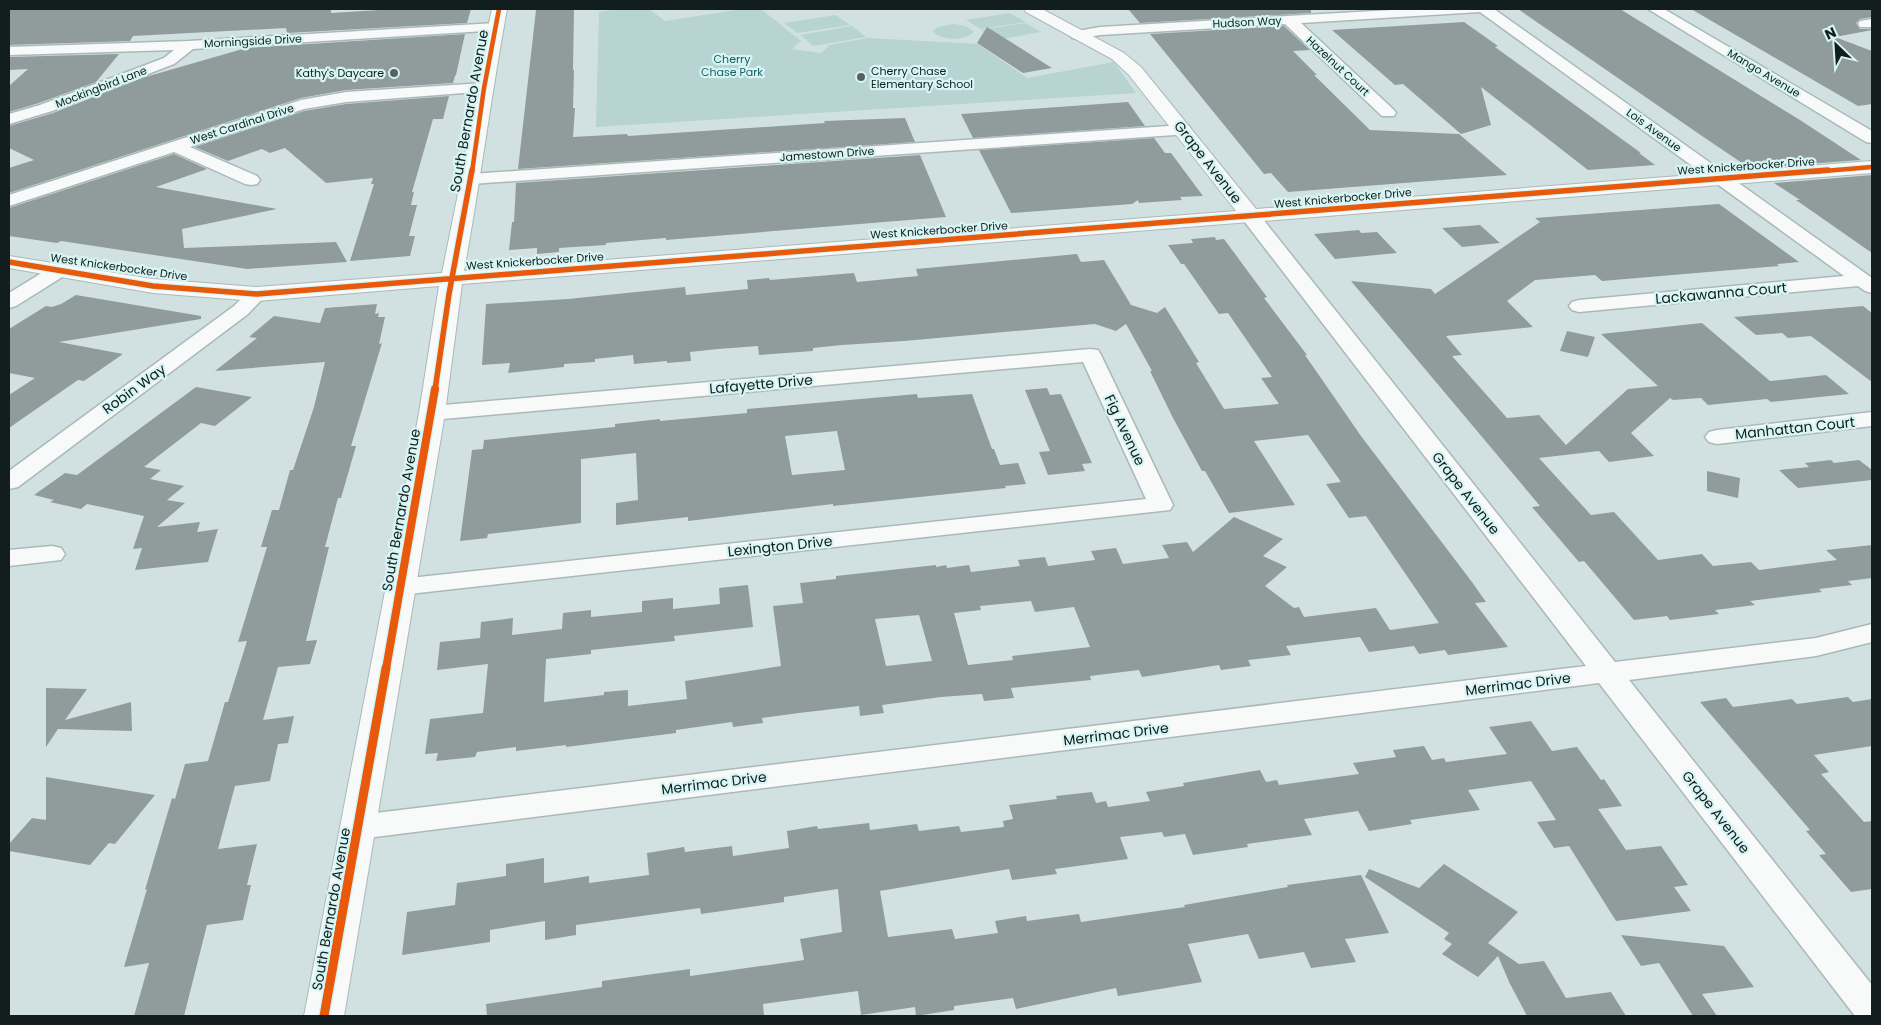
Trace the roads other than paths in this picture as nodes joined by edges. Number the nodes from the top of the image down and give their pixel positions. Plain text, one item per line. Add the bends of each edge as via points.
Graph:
1 (1031, 9) edge
2 (1476, 9) edge
3 (1485, 9) edge
4 (1655, 9) edge
5 (498, 18) edge
6 (1288, 20) junction
7 (1077, 36) junction
8 (189, 45) junction
9 (9, 51) edge
10 (484, 88) junction
11 (1388, 113) dead end
12 (9, 119) edge
13 (1183, 130) junction
14 (1872, 138) edge
15 (174, 146) junction
16 (1872, 168) edge
17 (470, 179) junction
18 (1722, 179) junction
19 (251, 180) dead end
20 (9, 201) edge
21 (1251, 217) junction
22 (9, 262) edge
23 (60, 270) junction
24 (452, 279) junction
25 (1867, 284) edge
26 (258, 294) junction
27 (9, 302) edge
28 (1579, 306) dead end
29 (1090, 355) joint
30 (432, 413) junction
31 (1872, 420) edge
32 (1717, 437) dead end
33 (9, 482) edge
34 (1161, 505) joint
35 (52, 554) dead end
36 (9, 558) edge
37 (400, 586) junction
38 (1872, 633) edge
39 (1608, 673) junction
40 (359, 827) junction
41 (1872, 1011) edge
42 (324, 1016) edge

1 - 7 street, Grape Avenue
2 - 6 street, Hudson Way
3 - 18 street, Lois Avenue
4 - 14 street, Mango Avenue
5 - 8 street, Morningside Drive
5 - 10 street, South Bernardo Avenue
6 - 7 street, Hudson Way via 1100,31
6 - 11 street, Hazelnut Court
7 - 13 street, Grape Avenue via 1118,56 1135,71
8 - 9 street, Morningside Drive
8 - 12 street, Mockingbird Lane via 169,61
10 - 15 street, West Cardinal Drive via 323,100
10 - 17 street, South Bernardo Avenue
13 - 17 street, Jamestown Drive
13 - 21 street, Grape Avenue
15 - 19 street
15 - 20 street, West Cardinal Drive
16 - 18 street, West Knickerbocker Drive
17 - 24 street, South Bernardo Avenue
18 - 21 street, West Knickerbocker Drive
18 - 25 street, Lois Avenue
21 - 24 street, West Knickerbocker Drive
21 - 39 street, Grape Avenue
22 - 23 street, West Knickerbocker Drive
23 - 26 street, West Knickerbocker Drive via 153,286
23 - 27 street
24 - 26 street, West Knickerbocker Drive
24 - 30 street, South Bernardo Avenue
25 - 28 street, Lackawanna Court
26 - 33 street, Robin Way via 241,310
29 - 30 street, Lafayette Drive
29 - 34 street, Fig Avenue
30 - 37 street, South Bernardo Avenue
31 - 32 street, Manhattan Court
34 - 37 street, Lexington Drive
35 - 36 street
37 - 40 street, South Bernardo Avenue
38 - 39 street, Merrimac Drive via 1816,647
39 - 40 street, Merrimac Drive
39 - 41 street, Grape Avenue
40 - 42 street, South Bernardo Avenue

